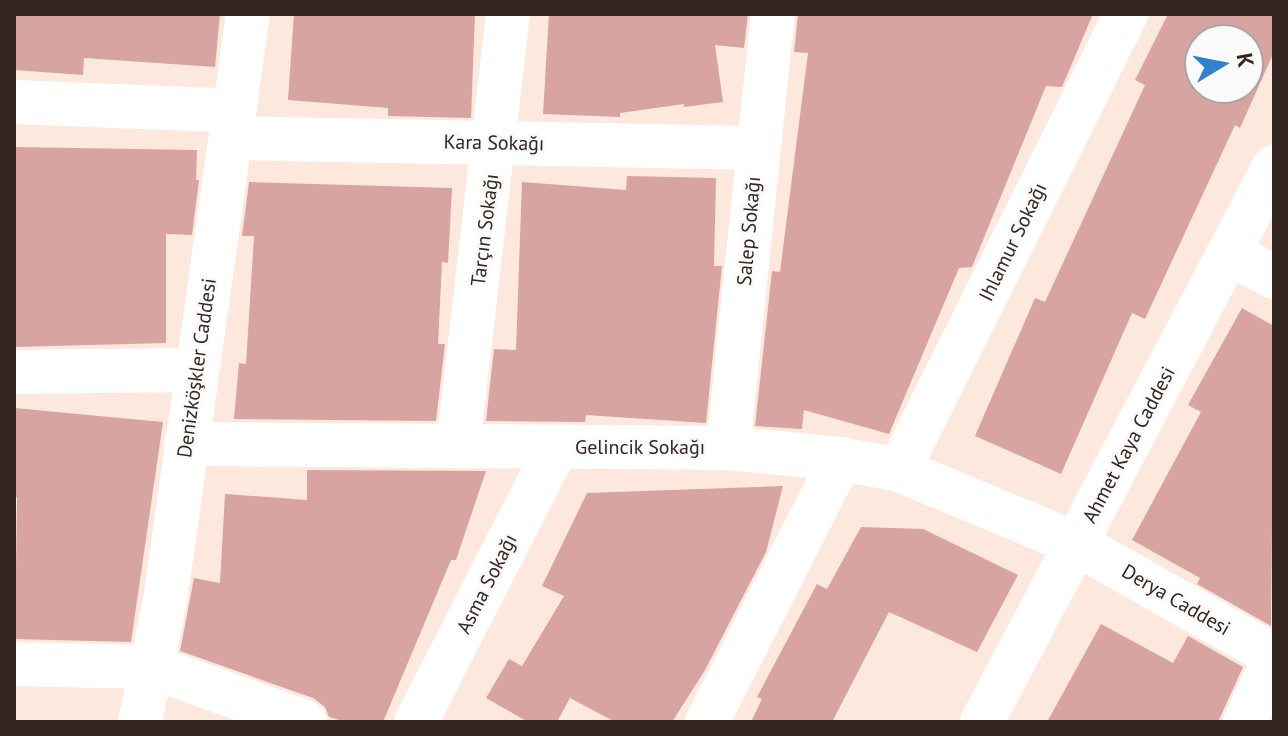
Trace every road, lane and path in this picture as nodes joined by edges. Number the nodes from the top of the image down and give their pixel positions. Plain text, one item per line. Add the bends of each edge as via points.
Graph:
1 (248, 14) edge
2 (508, 14) edge
3 (773, 14) edge
4 (1126, 14) edge
5 (14, 102) edge
6 (233, 125) junction
7 (495, 142) junction
8 (757, 148) junction
9 (1274, 167) edge
10 (1231, 254) junction
11 (1274, 277) edge
12 (197, 370) junction
13 (14, 372) edge
14 (186, 444) junction
15 (458, 446) junction
16 (557, 447) junction
17 (728, 448) junction
18 (841, 459) junction
19 (899, 470) junction
20 (1077, 544) junction
21 (1274, 658) edge
22 (14, 664) edge
23 (152, 667) junction
24 (140, 722) edge
25 (305, 722) edge
26 (416, 722) edge
27 (707, 722) edge
28 (982, 722) edge
29 (1245, 722) edge

1 - 6 street, Denizköşkler Caddesi
2 - 7 street, Tarçın Sokağı
3 - 8 street, Salep Sokağı
4 - 19 street, Ihlamur Sokağı
5 - 6 street, Kara Sokağı
6 - 7 street, Kara Sokağı
6 - 12 street, Denizköşkler Caddesi
7 - 8 street, Kara Sokağı
7 - 15 street, Tarçın Sokağı
8 - 17 street, Salep Sokağı
9 - 10 street, Ahmet Kaya Caddesi
10 - 11 street
10 - 20 street, Ahmet Kaya Caddesi
12 - 13 street
12 - 14 street, Denizköşkler Caddesi
14 - 15 street, Gelincik Sokağı
14 - 23 street, Denizköşkler Caddesi
15 - 16 street, Gelincik Sokağı
16 - 17 street, Gelincik Sokağı
16 - 26 street, Asma Sokağı
17 - 18 street, Gelincik Sokağı
18 - 19 street, Gelincik Sokağı
18 - 27 street
19 - 20 street, Gelincik Sokağı
20 - 21 street, Derya Caddesi
20 - 28 street, Ahmet Kaya Caddesi
21 - 29 street
22 - 23 street
23 - 24 street, Denizköşkler Caddesi
23 - 25 street

